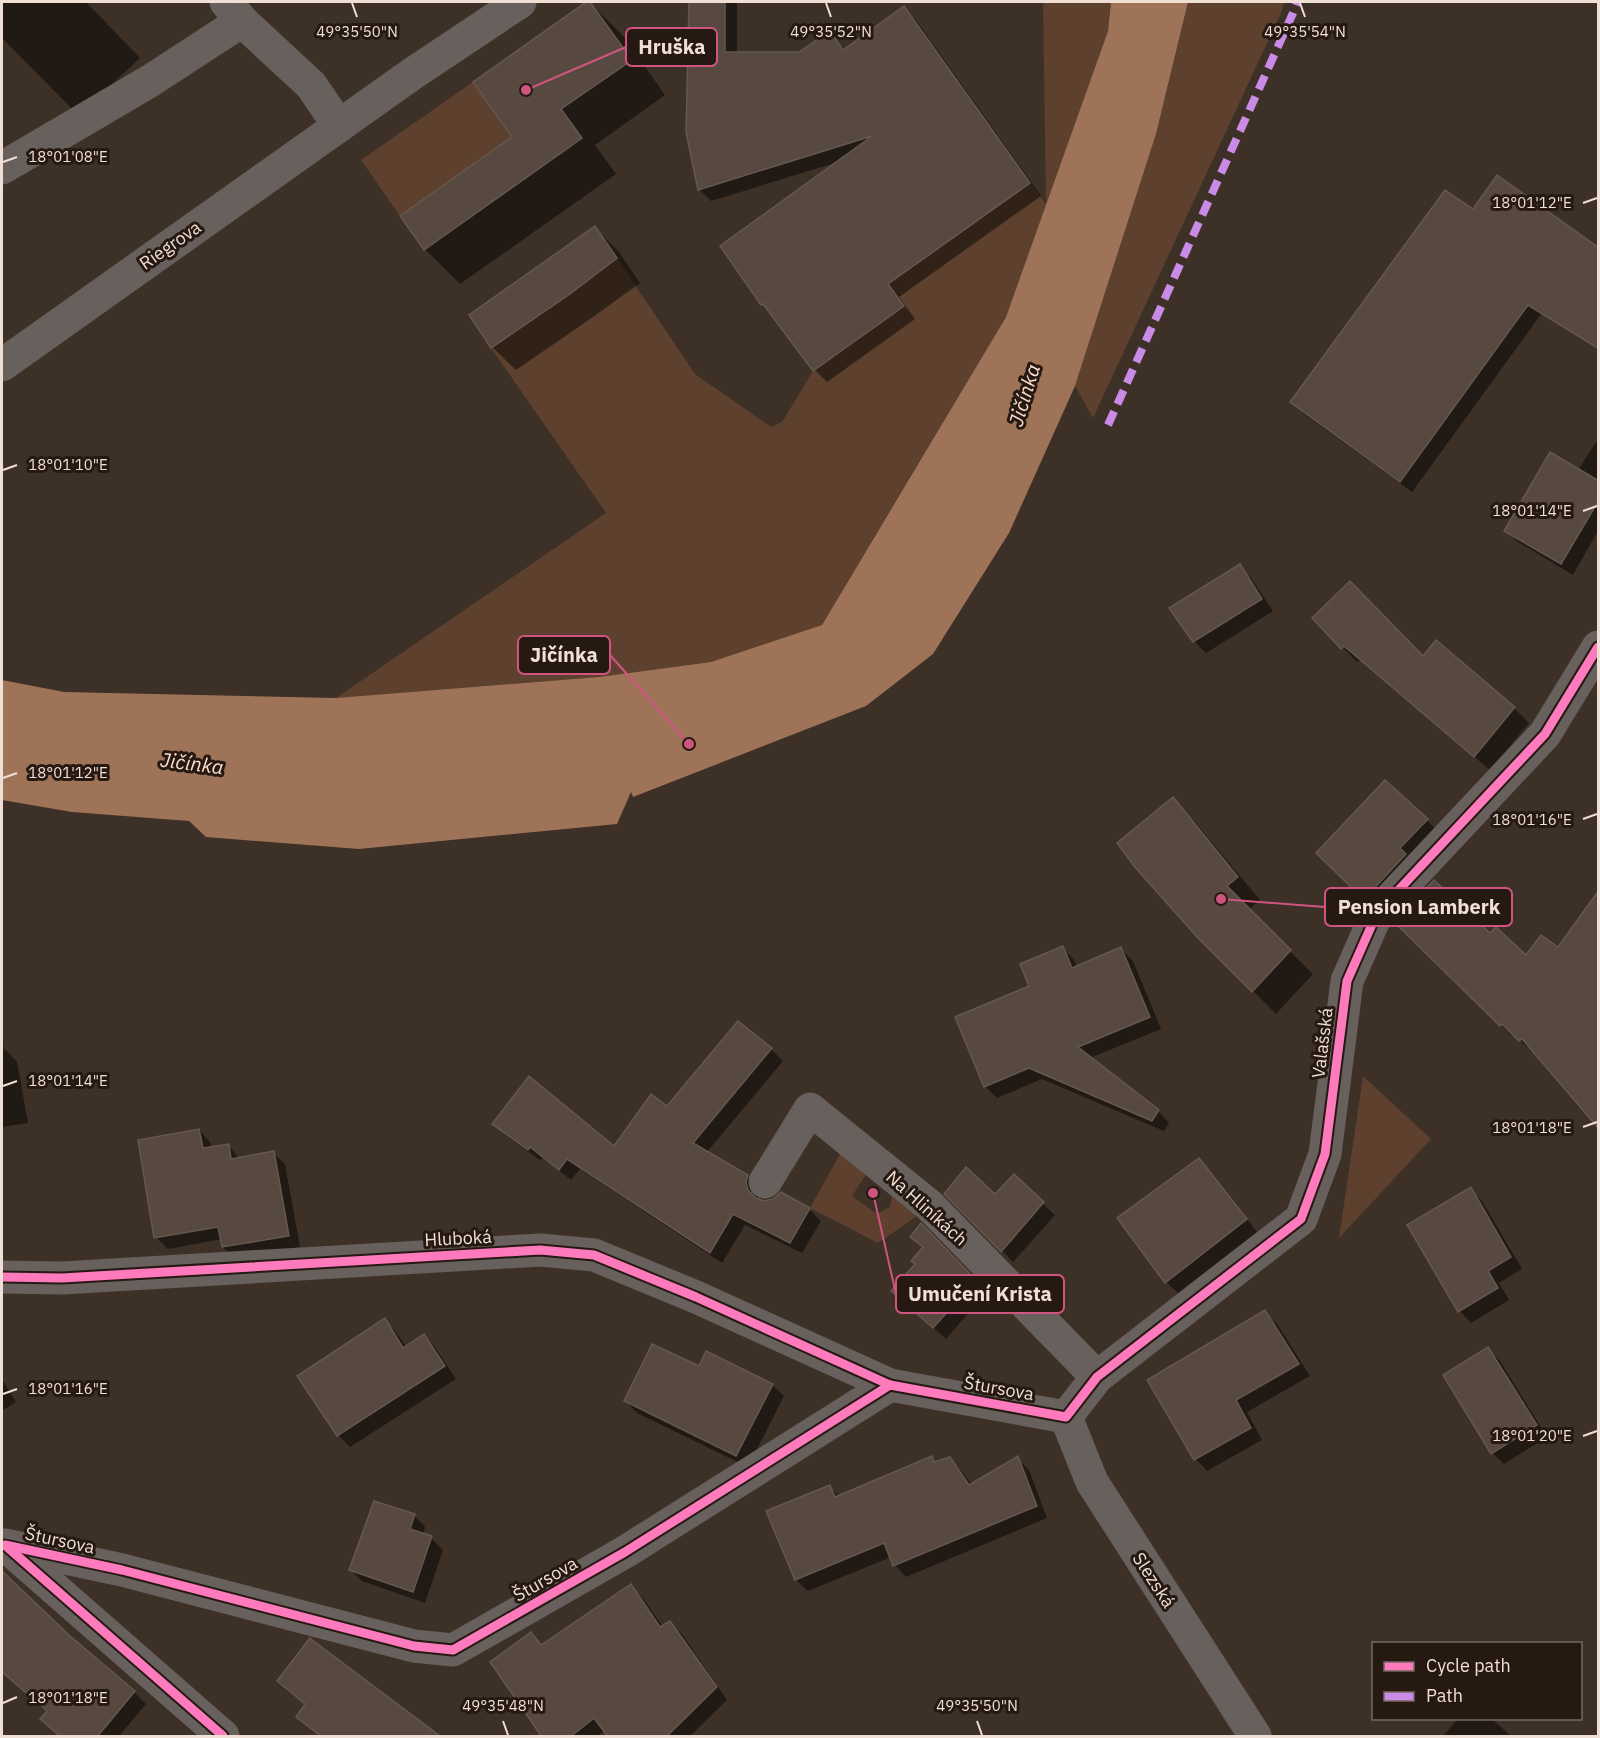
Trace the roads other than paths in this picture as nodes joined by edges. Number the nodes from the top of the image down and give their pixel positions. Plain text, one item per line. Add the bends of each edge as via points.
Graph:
1 (520, 2) edge
2 (234, 11) edge
3 (339, 126) junction
4 (2, 168) edge
5 (2, 365) edge
6 (1599, 647) edge
7 (765, 1182) dead end
8 (2, 1277) edge
9 (1097, 1377) junction
10 (890, 1385) junction
11 (1066, 1417) junction
12 (3, 1543) edge
13 (223, 1737) edge
14 (1255, 1737) edge

1 - 3 street, Riegrova
2 - 3 street via 311,85
2 - 4 street via 150,81
3 - 5 street, Riegrova
6 - 9 street, Valašská via 1545,734 1377,913 1347,981 1325,1155 1301,1219
7 - 9 street, Na Hliníkách via 810,1109 929,1205
8 - 10 street, Hluboká via 62,1278 540,1250 594,1255
9 - 11 street, Valašská
10 - 11 street, Štursova
10 - 12 street, Štursova via 625,1552 453,1650 414,1646
11 - 14 street, Slezská via 1092,1482
12 - 13 street, Štursova

